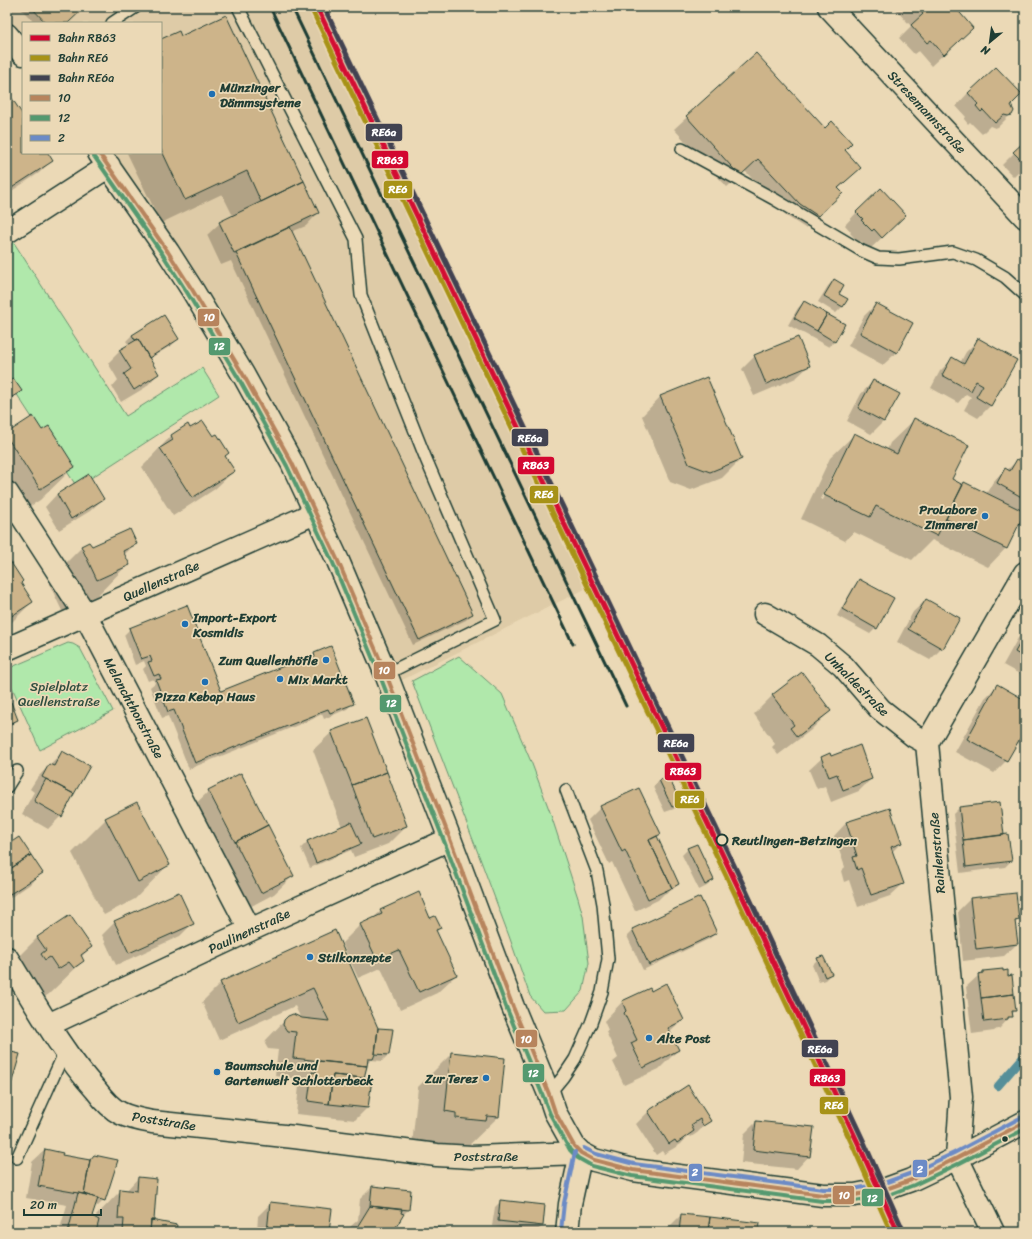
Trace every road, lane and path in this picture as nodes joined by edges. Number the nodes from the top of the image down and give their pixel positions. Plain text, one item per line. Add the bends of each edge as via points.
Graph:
1 (136, 7) edge
2 (238, 7) edge
3 (829, 7) edge
4 (114, 22) edge
5 (7, 34) edge
6 (22, 53) edge
7 (682, 150) dead end
8 (104, 159) edge
9 (1025, 217) edge
10 (7, 232) edge
11 (1025, 295) edge
12 (7, 493) edge
13 (315, 513) junction
14 (1023, 580) edge
15 (85, 614) junction
16 (765, 614) dead end
17 (7, 649) edge
18 (386, 674) junction
19 (927, 743) junction
20 (17, 771) dead end
21 (7, 787) edge
22 (566, 790) dead end
23 (450, 839) junction
24 (250, 930) junction
25 (7, 958) edge
26 (48, 1025) junction
27 (65, 1051) junction
28 (549, 1094) junction
29 (1025, 1122) edge
30 (581, 1153) junction
31 (17, 1158) dead end
32 (958, 1158) junction
33 (566, 1232) edge
34 (993, 1232) edge

1 - 4 lane
2 - 18 lane via 356,239 361,295 426,459 495,620
3 - 9 street, Stresemannstraße
5 - 6 street
7 - 11 lane via 878,258 899,259 953,252 976,260 1004,277
8 - 10 street
8 - 13 street via 168,252 219,334 272,425
12 - 15 street, Melanchthonstraße
13 - 15 street, Quellenstraße
13 - 18 street
14 - 19 street
15 - 17 street, Quellenstraße
15 - 24 street, Melanchthonstraße
16 - 19 street, Unhaldestraße via 818,646 843,666 880,709
18 - 23 street
19 - 32 street, Rainlenstraße via 961,1097
20 - 21 lane
22 - 28 lane via 597,870 604,904 608,959 602,992 591,1023 575,1059
23 - 24 street, Paulinenstraße
23 - 28 street via 513,1007
24 - 26 street, Paulinenstraße
25 - 26 street, Poststraße
26 - 27 street, Poststraße
27 - 30 street, Poststraße via 81,1074 118,1112 160,1123 437,1155 472,1157
27 - 31 lane
28 - 30 street via 562,1125
29 - 32 street, Poststraße
30 - 32 street, Poststraße via 594,1160 633,1170 823,1195 855,1195 886,1189
30 - 33 street
32 - 34 street

